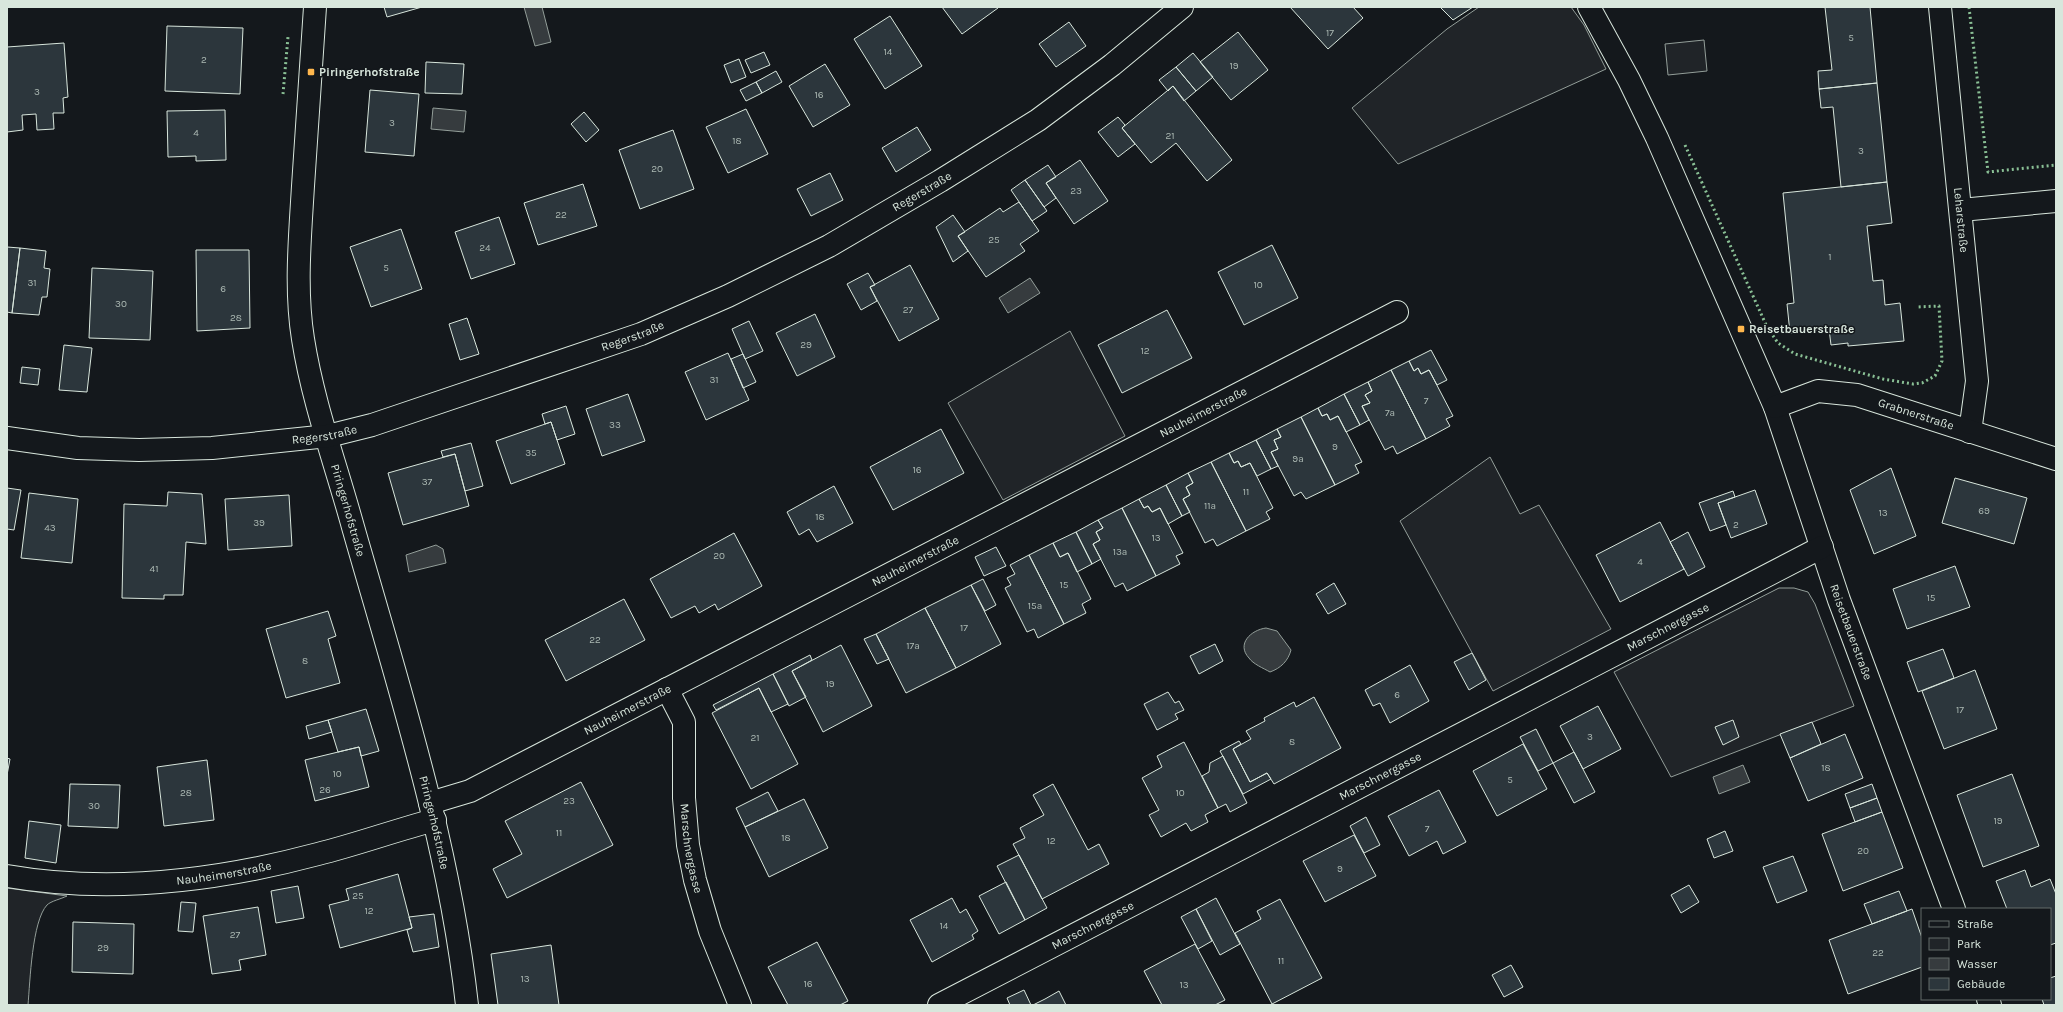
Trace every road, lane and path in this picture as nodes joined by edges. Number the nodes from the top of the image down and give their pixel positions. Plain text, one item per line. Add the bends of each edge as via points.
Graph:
1 (315, 7) edge
2 (1182, 7) edge
3 (1590, 7) edge
4 (1940, 7) edge
5 (2056, 201) edge
6 (1961, 210) junction
7 (1397, 312) dead end
8 (1775, 407) junction
9 (1970, 432) junction
10 (328, 436) junction
11 (7, 438) edge
12 (2056, 459) edge
13 (1822, 547) junction
14 (667, 688) junction
15 (432, 811) junction
16 (7, 876) edge
17 (1954, 908) edge
18 (467, 1005) edge
19 (740, 1005) edge
20 (939, 1005) edge

1 - 10 street, Piringerhofstraße via 299,244 299,290 303,338 314,392
2 - 10 street, Regerstraße via 1112,65 1038,120 835,242 728,296 635,336 372,425
3 - 8 street, Reisetbauerstraße via 1657,138
4 - 6 street, Leharstraße
5 - 6 street
6 - 9 street, Leharstraße via 1977,381
7 - 14 street, Nauheimerstraße
8 - 9 street, Grabnerstraße via 1818,391 1826,392 1857,396
8 - 13 street, Reisetbauerstraße
9 - 12 street, Grabnerstraße
10 - 11 street, Regerstraße via 212,448 139,450 78,448
10 - 15 street, Piringerhofstraße
13 - 17 street, Reisetbauerstraße via 1839,600
13 - 20 street, Marschnergasse
14 - 15 street, Nauheimerstraße
14 - 19 street, Marschnergasse via 684,722 684,798 688,844 695,880 710,931
15 - 16 street, Nauheimerstraße via 319,854 257,869 190,879 105,886
15 - 18 street, Piringerhofstraße via 450,887

